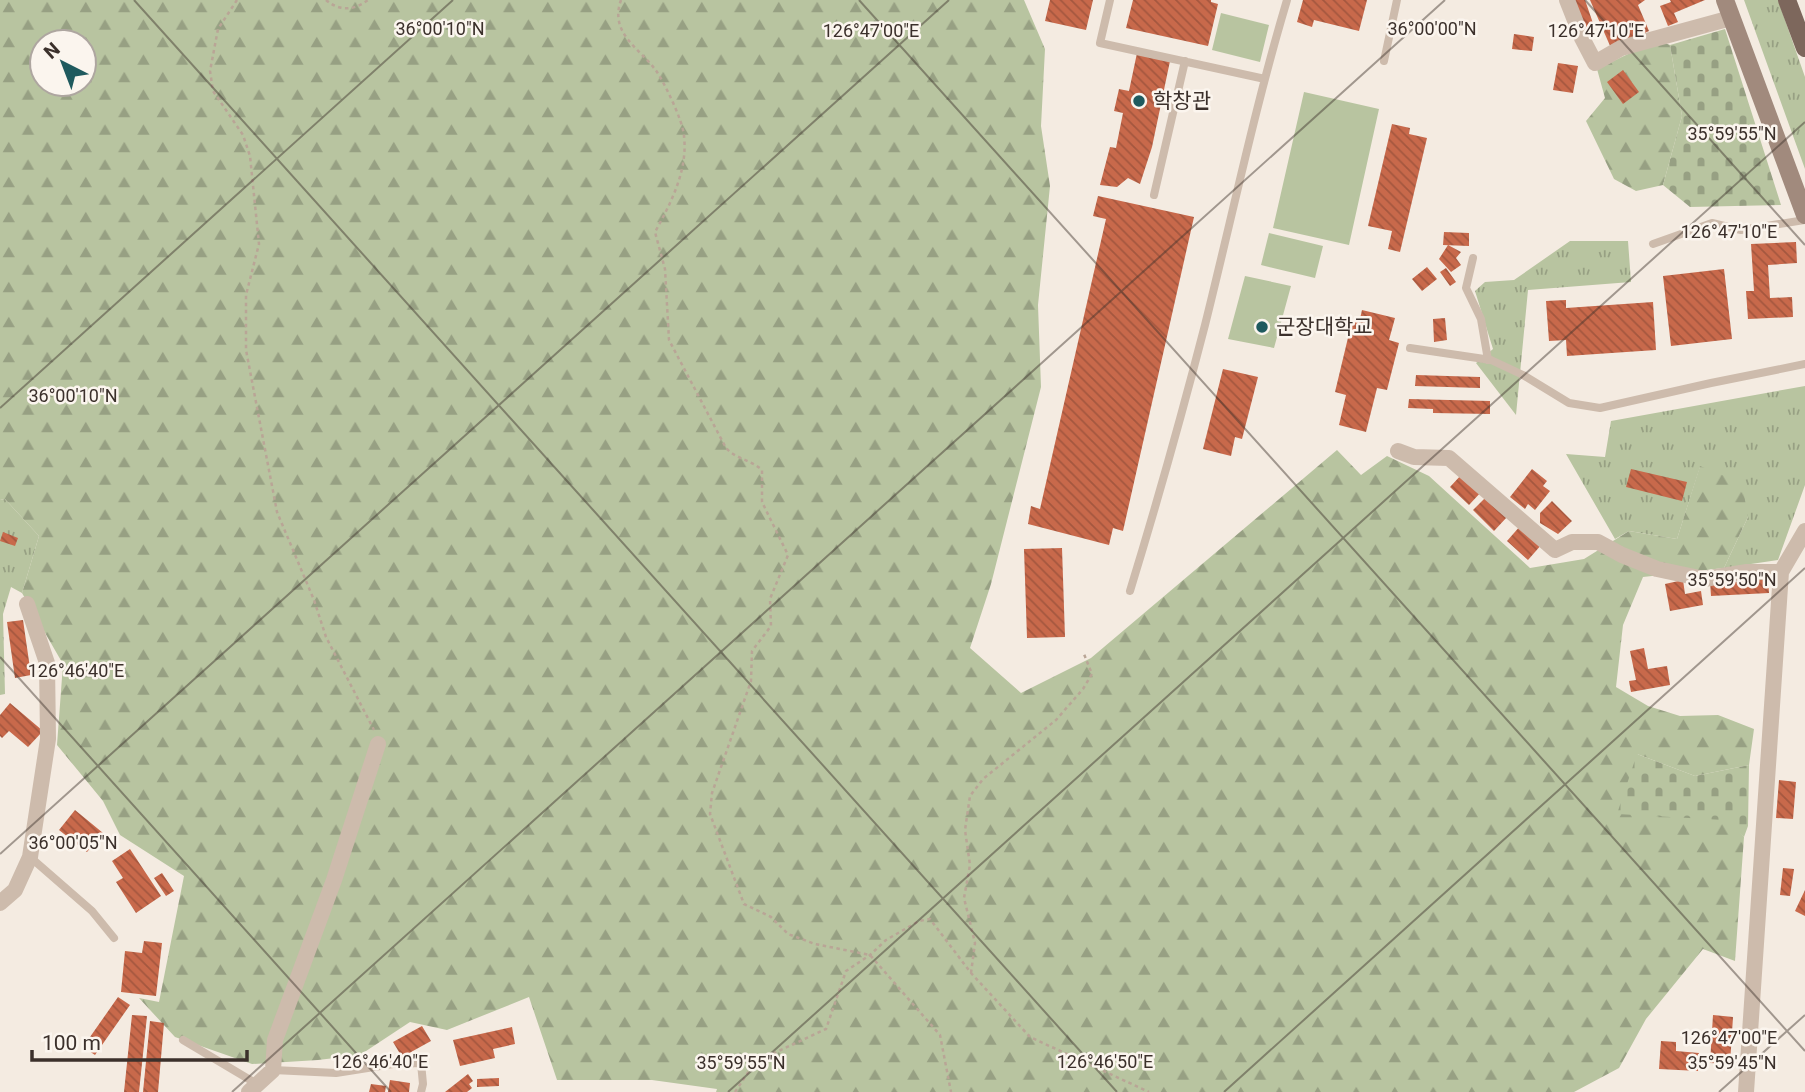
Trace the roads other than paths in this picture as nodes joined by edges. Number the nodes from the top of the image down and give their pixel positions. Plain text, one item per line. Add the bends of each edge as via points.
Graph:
1 (1110, 0) edge
2 (1287, 0) edge
3 (1397, 0) edge
4 (1567, 0) edge
5 (1725, 0) edge
6 (1787, 0) edge
7 (1731, 18) junction
8 (1805, 48) edge
9 (1185, 61) junction
10 (1384, 61) dead end
11 (1265, 79) junction
12 (1154, 195) dead end
13 (1805, 218) edge
14 (1653, 244) dead end
15 (1473, 258) dead end
16 (1410, 348) dead end
17 (1488, 360) junction
18 (1805, 364) edge
19 (1398, 452) dead end
20 (1805, 531) edge
21 (1781, 572) junction
22 (1130, 591) dead end
23 (27, 604) dead end
24 (378, 744) road end
25 (30, 857) junction
26 (0, 903) edge
27 (114, 938) dead end
28 (183, 1040) dead end
29 (273, 1070) junction
30 (253, 1088) edge
31 (421, 1092) edge
32 (1746, 1092) edge

1 - 9 lane via 1100,43
2 - 11 lane
3 - 10 lane
4 - 7 street via 1595,63 1621,48
5 - 7 main road
6 - 8 main road
7 - 13 main road
9 - 11 lane
9 - 12 lane
11 - 22 lane via 1167,471
13 - 14 lane via 1741,230 1713,223
15 - 17 lane via 1466,288 1482,319
16 - 17 lane
17 - 18 lane via 1569,403 1600,408
19 - 21 street via 1448,458 1555,550 1572,542 1598,542 1657,569 1703,579
20 - 21 street
21 - 32 street
23 - 25 street via 47,663 48,739
24 - 29 street via 275,1040
25 - 26 street via 15,890
25 - 27 lane via 92,911
28 - 30 lane
29 - 30 street
29 - 31 lane via 335,1073 421,1063

